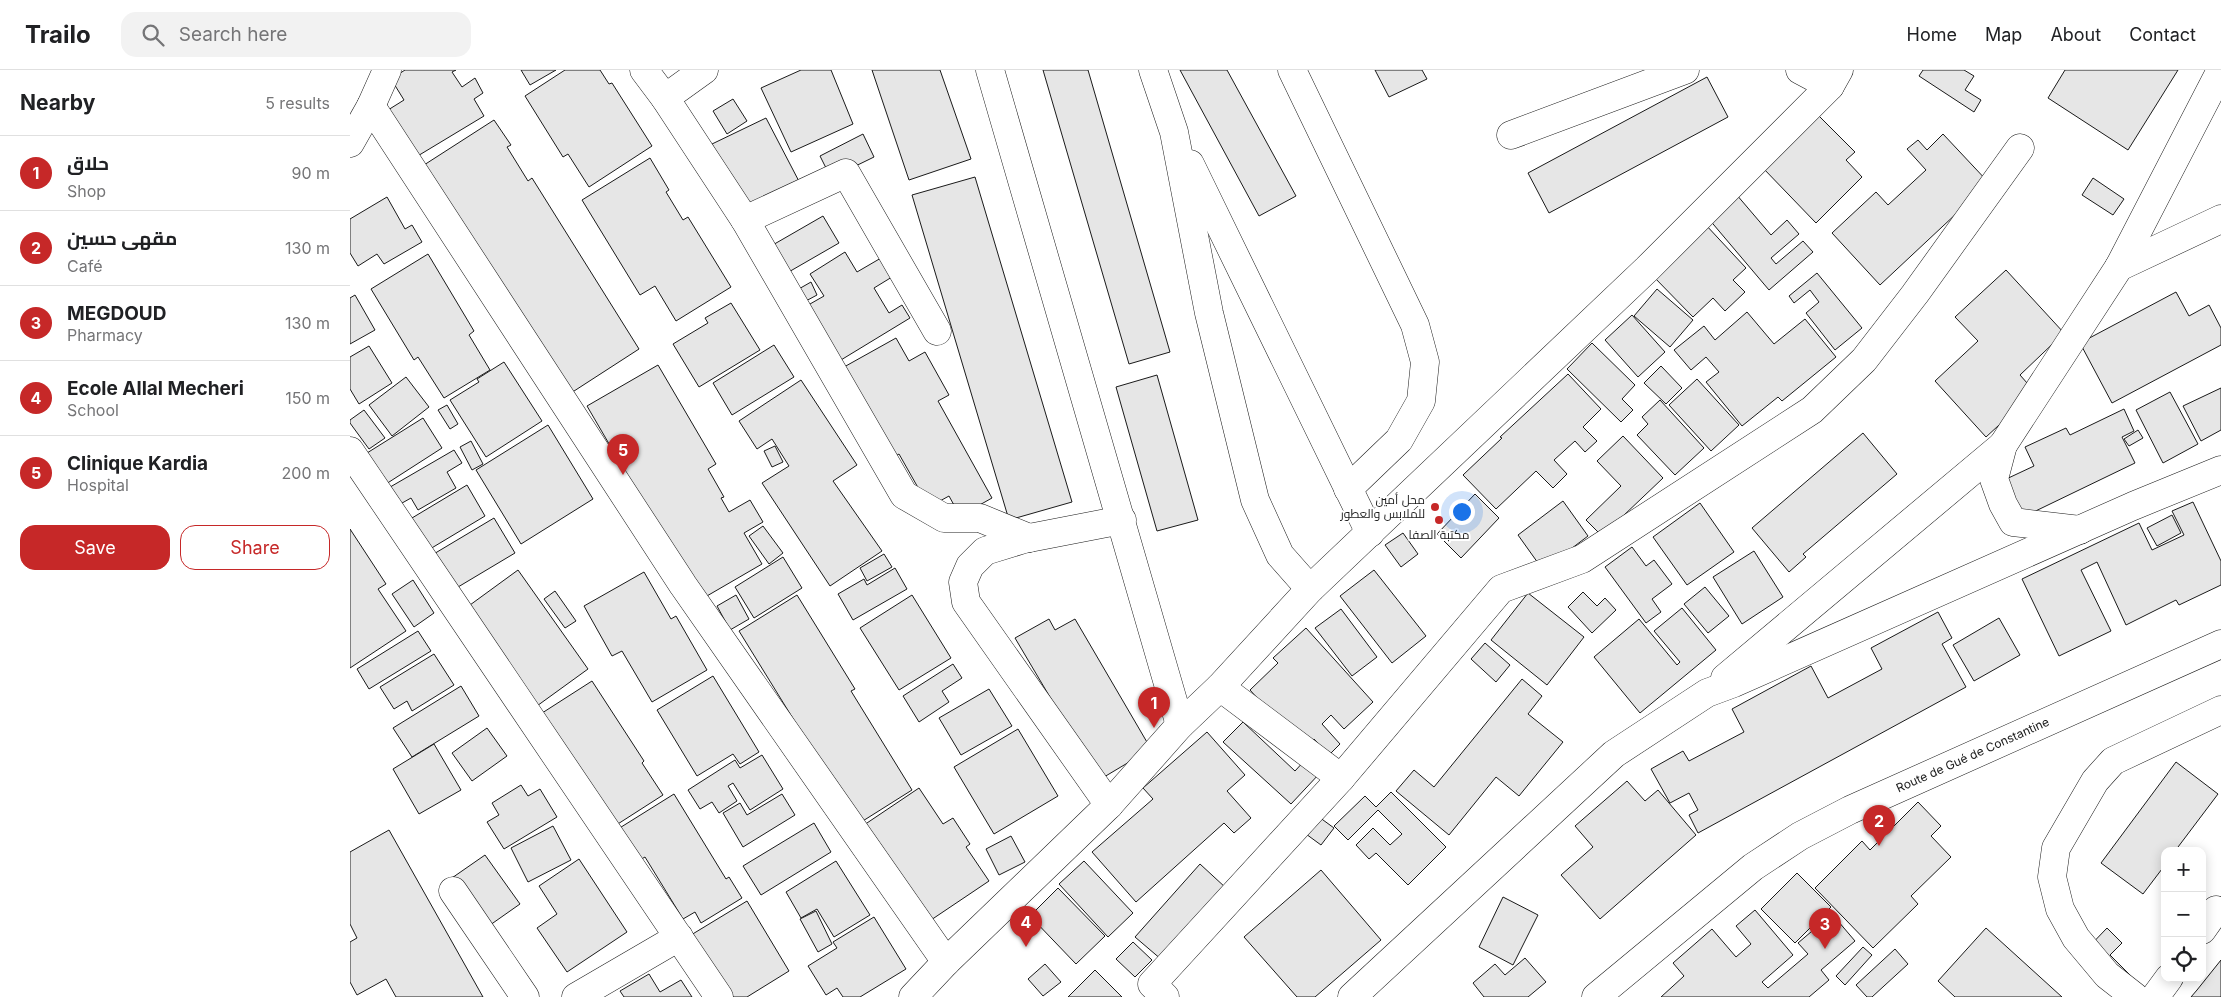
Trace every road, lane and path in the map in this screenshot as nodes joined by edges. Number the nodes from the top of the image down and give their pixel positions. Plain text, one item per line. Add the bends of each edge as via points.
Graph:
1 (387, 70) edge
2 (644, 70) edge
3 (704, 70) edge
4 (990, 70) edge
5 (1153, 70) edge
6 (1292, 70) edge
7 (1685, 70) edge
8 (1800, 70) edge
9 (2221, 70) edge
10 (1835, 78) edge
11 (672, 86) edge
12 (372, 106) junction
13 (1174, 132) junction
14 (1511, 135) dead end
15 (350, 143) edge
16 (2020, 148) dead end
17 (2221, 219) edge
18 (745, 220) junction
19 (2119, 267) junction
20 (937, 331) dead end
21 (2003, 445) junction
22 (350, 451) edge
23 (2221, 470) edge
24 (1348, 489) junction
25 (1122, 520) junction
26 (2080, 530) junction
27 (1370, 533) junction
28 (1029, 538) junction
29 (1310, 589) junction
30 (2221, 644) edge
31 (1220, 687) junction
32 (1707, 693) junction
33 (2221, 710) edge
34 (1180, 725) junction
35 (1341, 778) junction
36 (1109, 805) junction
37 (453, 891) dead end
38 (679, 937) junction
39 (946, 962) junction
40 (2165, 982) edge
41 (525, 997) edge
42 (576, 997) edge
43 (720, 997) edge
44 (914, 997) edge
45 (1165, 997) edge
46 (1352, 997) edge
47 (1596, 997) edge
48 (2135, 997) edge
49 (2155, 997) edge

1 - 12 street
2 - 11 street
3 - 11 street
4 - 25 street
5 - 13 street
6 - 24 street via 1415,325 1425,362 1421,401 1399,440
7 - 14 street
8 - 10 street
9 - 19 street
10 - 27 street via 1647,269
11 - 18 street
12 - 15 street
12 - 39 street via 683,585
13 - 24 street
13 - 29 street via 1209,313 1255,500 1280,555
16 - 35 street via 1864,360 1812,410 1582,559 1501,589
17 - 19 street
18 - 20 street via 846,173
18 - 28 street via 904,495 944,518 980,518
19 - 21 street
21 - 26 street via 1994,479 2013,522
21 - 32 street
22 - 38 street
23 - 26 street
24 - 27 street
25 - 28 street
25 - 34 street
26 - 32 street
27 - 29 street
28 - 36 street via 985,550 970,566 963,582 966,602
29 - 31 street
30 - 47 street, Route de Gué de Constantine via 1850,810 1800,836 1753,866
31 - 34 street
31 - 35 street
32 - 46 street via 1614,754
33 - 48 street via 2113,761 2095,781 2056,848 2052,877 2060,909 2076,938 2107,975
34 - 36 street
35 - 45 street via 1152,984
36 - 39 street
37 - 41 street
38 - 42 street
38 - 43 street
39 - 44 street
40 - 49 street

